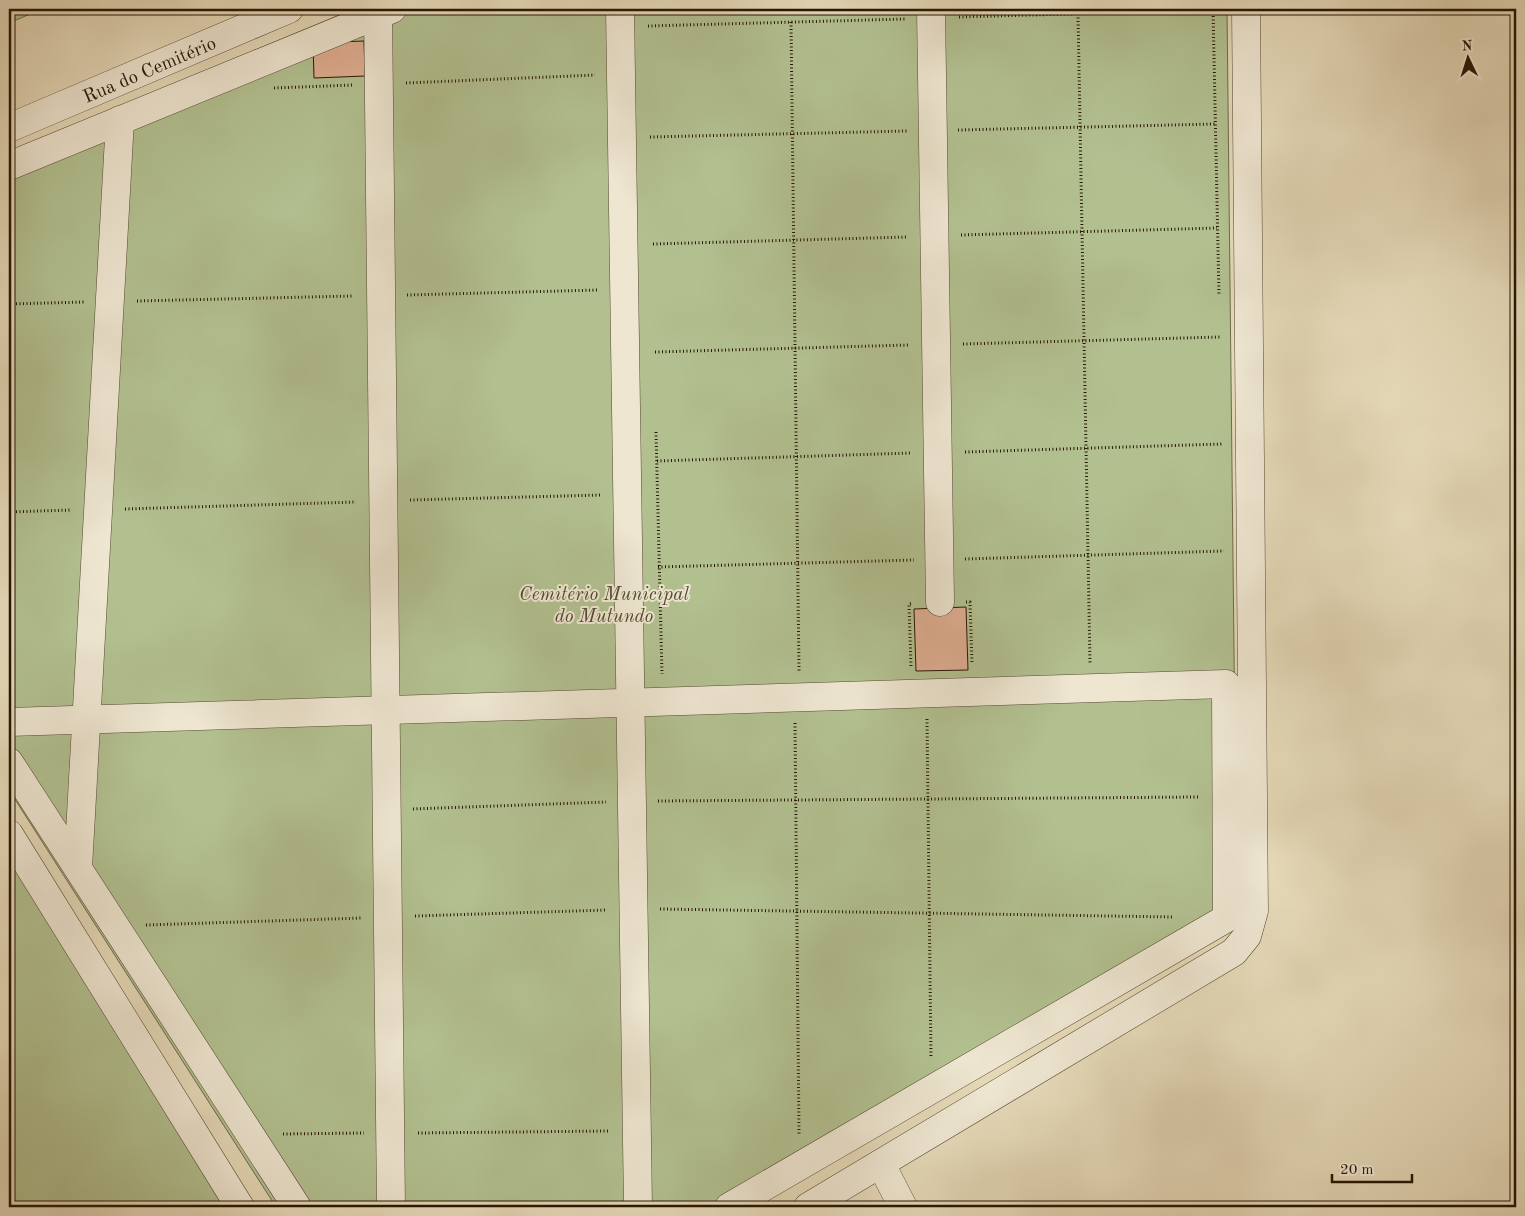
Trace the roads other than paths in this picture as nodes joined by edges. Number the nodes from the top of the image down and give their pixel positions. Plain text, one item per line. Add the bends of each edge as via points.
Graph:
1 (289, 9) edge
2 (620, 9) edge
3 (931, 9) edge
4 (1246, 9) edge
5 (384, 10) edge
6 (120, 120) junction
7 (9, 128) edge
8 (9, 166) edge
9 (940, 602) dead end
10 (630, 702) junction
11 (386, 710) junction
12 (86, 719) junction
13 (9, 722) edge
14 (9, 762) edge
15 (9, 834) edge
16 (78, 868) junction
17 (881, 1164) junction
18 (240, 1207) edge
19 (297, 1207) edge
20 (391, 1207) edge
21 (638, 1207) edge
22 (729, 1207) edge
23 (808, 1207) edge
24 (903, 1207) edge

1 - 7 street, Rua do Cemitério
2 - 10 street
3 - 9 street
4 - 17 street via 1254,901 1247,936 1234,952
5 - 6 street
5 - 11 street
6 - 8 street
6 - 12 street
10 - 11 street
10 - 21 street
10 - 22 street via 797,684 927,694 1226,684 1226,918
11 - 12 street
11 - 20 street
12 - 13 street
12 - 16 street
14 - 16 street
15 - 18 street
16 - 19 street
17 - 23 street
17 - 24 street

